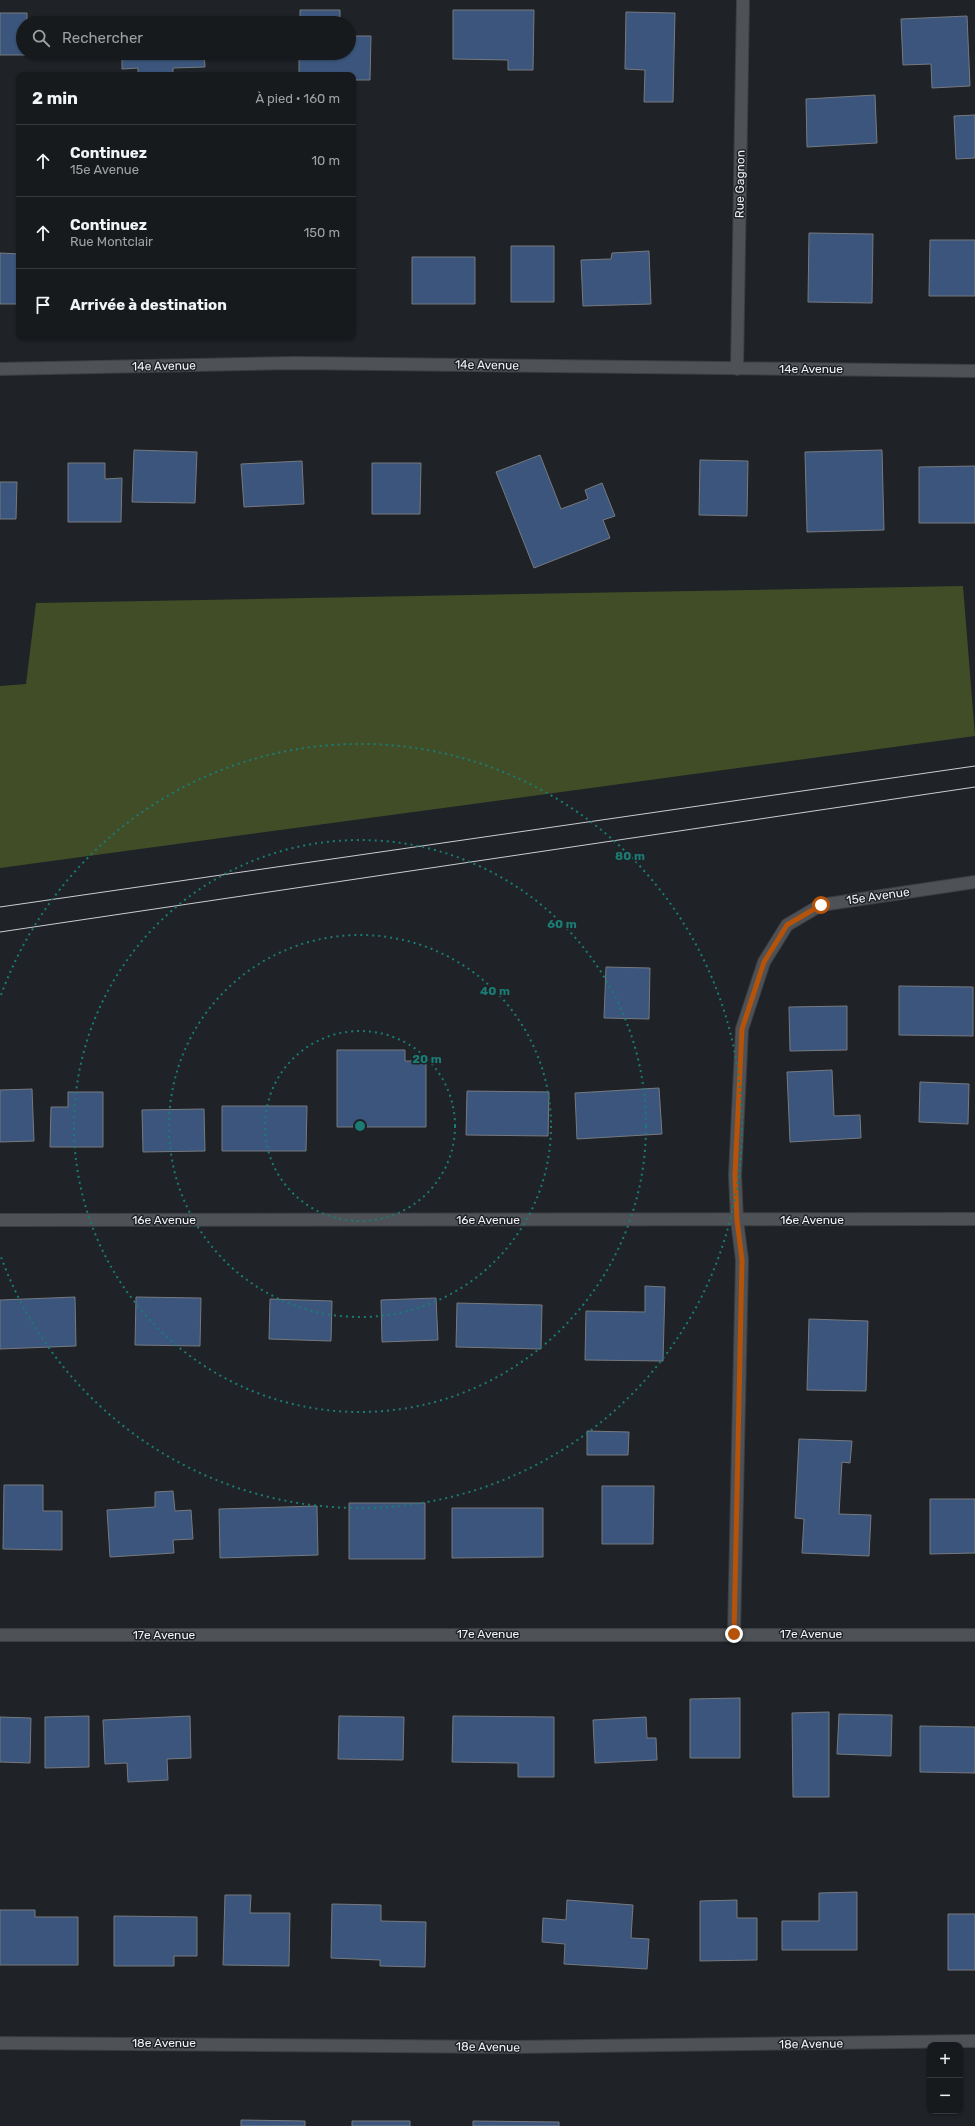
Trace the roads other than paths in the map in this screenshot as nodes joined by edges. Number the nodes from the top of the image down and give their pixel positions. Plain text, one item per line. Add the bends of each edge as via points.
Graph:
1 (743, 0) edge
2 (737, 368) junction
3 (0, 369) edge
4 (975, 370) edge
5 (975, 882) edge
6 (975, 1219) edge
7 (0, 1220) edge
8 (737, 1220) junction
9 (734, 1634) junction
10 (0, 1635) edge
11 (975, 1635) edge
12 (975, 2041) edge
13 (0, 2043) edge

1 - 2 street, Rue Gagnon
2 - 3 street, 14e Avenue via 295,363
2 - 4 street, 14e Avenue
5 - 8 street, 15e Avenue via 821,905 787,925 764,962 742,1029 735,1175
6 - 8 street, 16e Avenue
7 - 8 street, 16e Avenue
8 - 9 street via 742,1260
9 - 10 street, 17e Avenue
9 - 11 street, 17e Avenue
12 - 13 street, 18e Avenue via 513,2047

